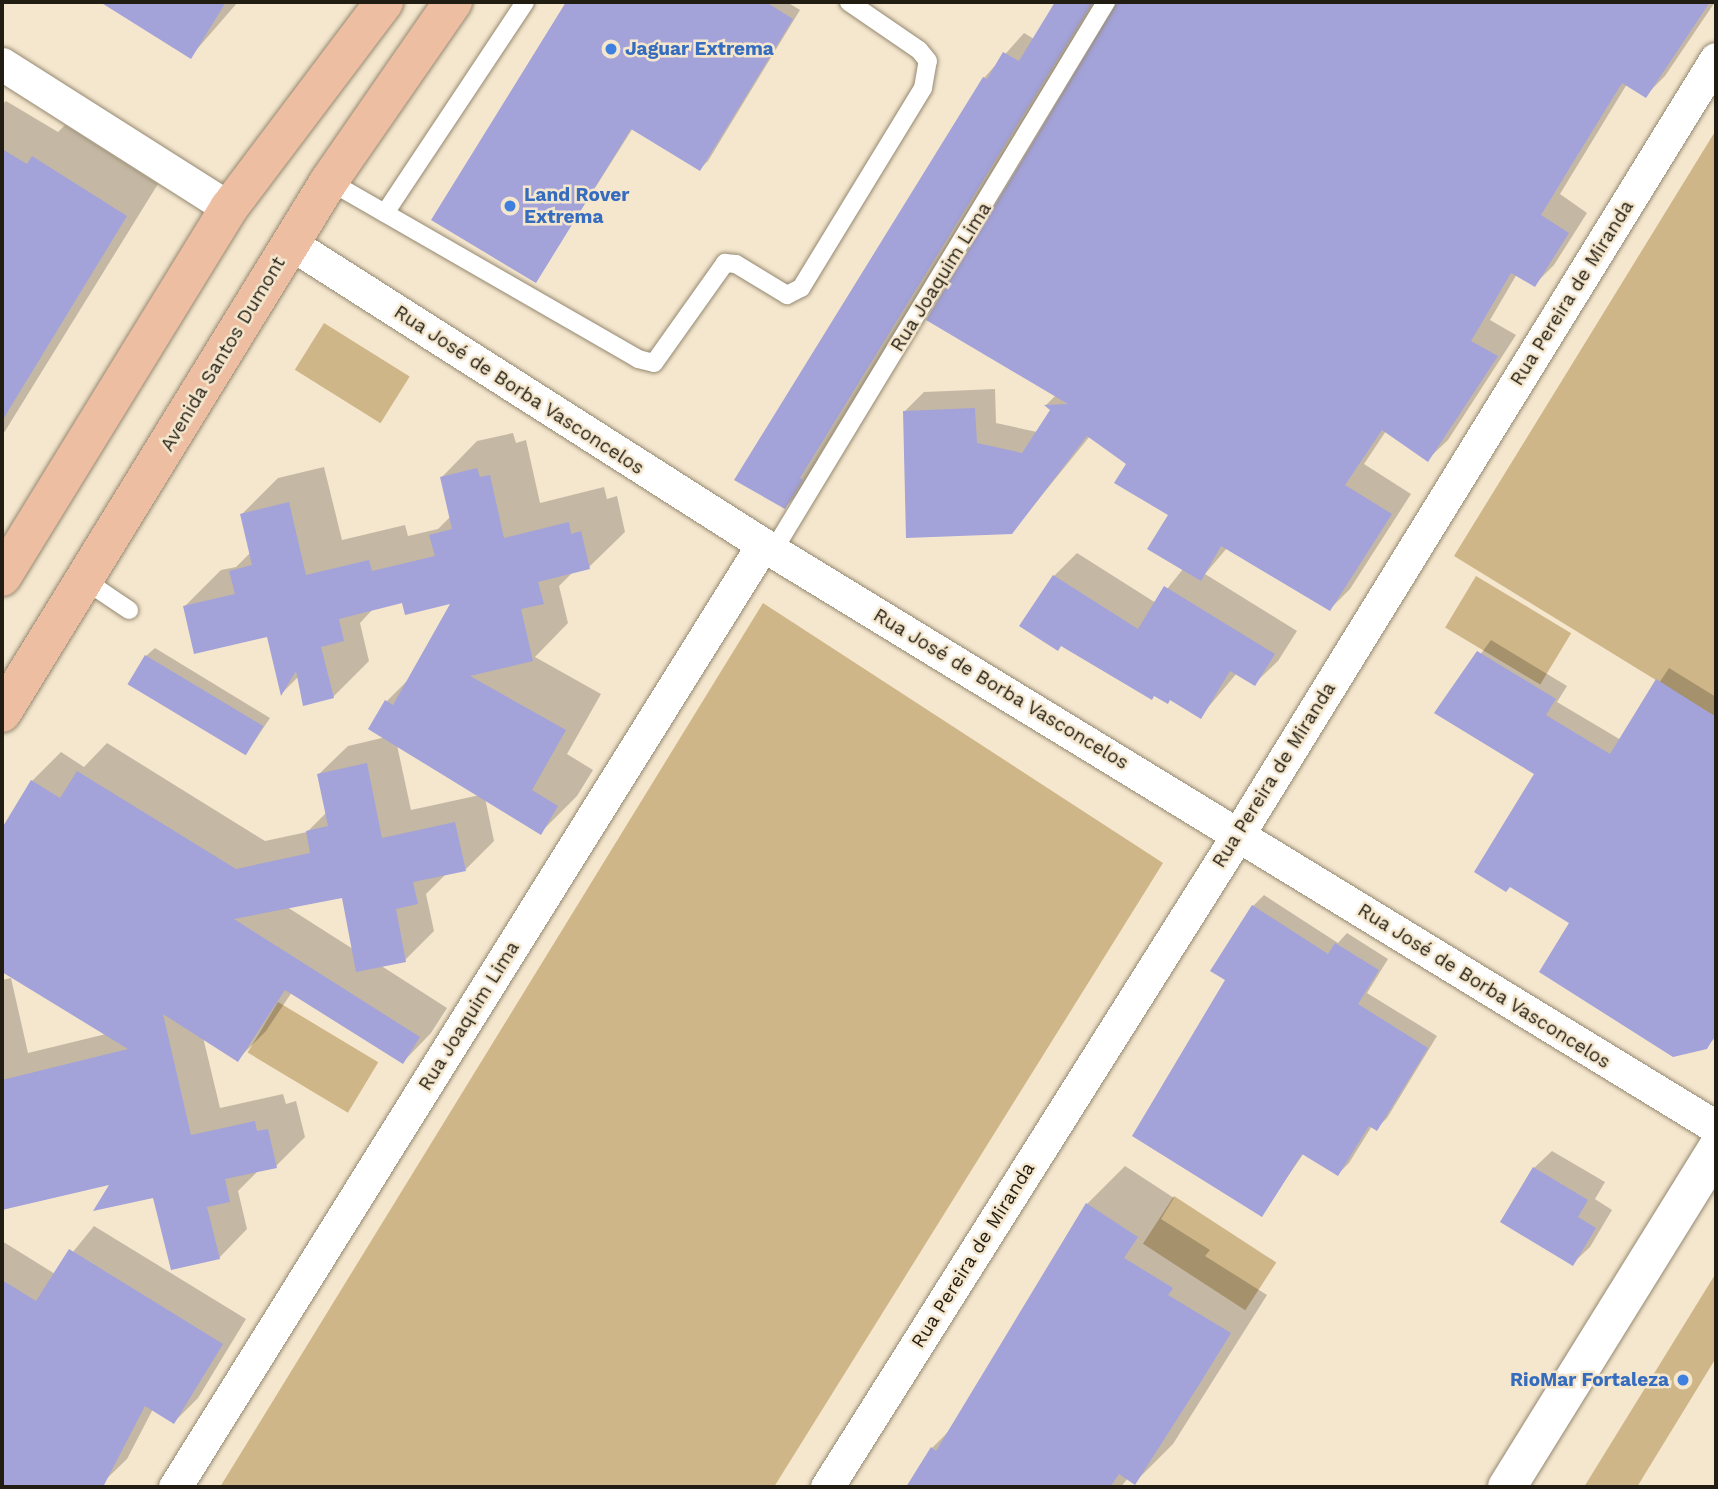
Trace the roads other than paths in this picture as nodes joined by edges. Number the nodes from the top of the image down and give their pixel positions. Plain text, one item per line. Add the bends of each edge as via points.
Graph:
1 (363, 2) edge
2 (384, 2) edge
3 (453, 2) edge
4 (526, 2) edge
5 (849, 2) edge
6 (1106, 2) edge
7 (350, 44) junction
8 (1716, 59) edge
9 (2, 64) edge
10 (329, 181) junction
11 (229, 208) junction
12 (385, 213) junction
13 (290, 243) junction
14 (768, 547) junction
15 (2, 577) edge
16 (86, 581) junction
17 (129, 610) dead end
18 (2, 713) edge
19 (1239, 833) junction
20 (1716, 1127) edge
21 (1716, 1150) edge
22 (175, 1487) edge
23 (827, 1487) edge
24 (1507, 1487) edge

1 - 7 main road
2 - 7 main road
3 - 10 main road, Avenida Santos Dumont
4 - 12 lane
5 - 12 lane via 919,50 928,61 923,88 801,288 787,295 736,264 725,263 654,363 638,359
6 - 14 lane, Rua Joaquim Lima
7 - 11 main road
8 - 19 street, Rua Pereira de Miranda
9 - 11 street
10 - 12 lane
10 - 13 main road, Avenida Santos Dumont
11 - 15 main road
13 - 14 street, Rua José de Borba Vasconcelos
13 - 16 main road, Avenida Santos Dumont
14 - 19 street, Rua José de Borba Vasconcelos
14 - 22 street, Rua Joaquim Lima
16 - 17 lane
16 - 18 main road, Avenida Santos Dumont
19 - 20 street, Rua José de Borba Vasconcelos
19 - 23 street, Rua Pereira de Miranda
21 - 24 street

